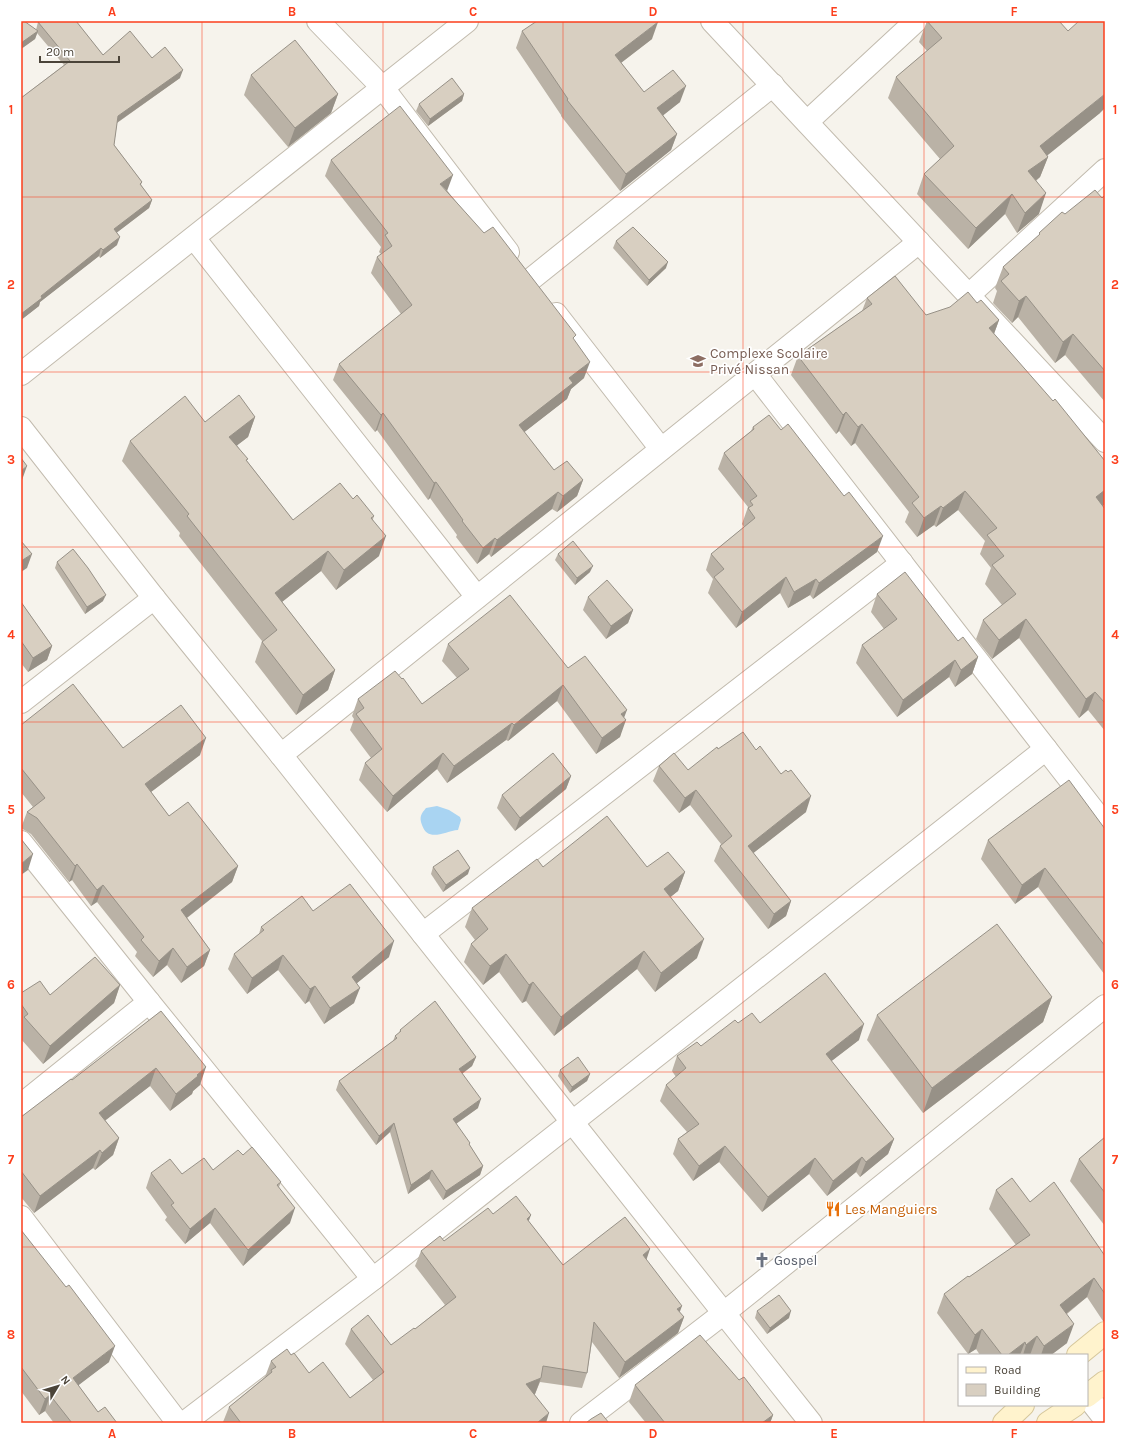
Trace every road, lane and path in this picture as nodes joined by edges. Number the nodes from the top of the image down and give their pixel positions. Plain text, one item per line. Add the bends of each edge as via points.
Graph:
1 (318, 21) edge
2 (467, 21) edge
3 (712, 21) edge
4 (916, 21) edge
5 (772, 85) junction
6 (383, 88) junction
7 (807, 122) junction
8 (1105, 170) edge
9 (194, 238) junction
10 (919, 242) junction
11 (538, 290) junction
12 (969, 296) junction
13 (21, 374) edge
14 (755, 374) junction
15 (21, 428) edge
16 (1105, 441) edge
17 (661, 449) junction
18 (902, 563) junction
19 (477, 597) junction
20 (154, 598) junction
21 (21, 702) edge
22 (1046, 749) junction
23 (281, 755) junction
24 (1105, 825) edge
25 (21, 842) edge
26 (423, 934) junction
27 (149, 1002) junction
28 (1105, 1006) edge
29 (21, 1105) edge
30 (573, 1122) junction
31 (21, 1217) edge
32 (373, 1279) junction
33 (724, 1313) junction
34 (1105, 1333) edge
35 (1079, 1354) edge
36 (1105, 1382) edge
37 (1088, 1395) edge
38 (1088, 1397) edge
39 (1022, 1406) edge
40 (1073, 1406) edge
41 (1105, 1419) edge
42 (178, 1423) edge
43 (184, 1423) edge
44 (581, 1423) edge
45 (811, 1423) edge
46 (1004, 1423) edge
47 (1048, 1423) edge

1 - 6 street
2 - 6 street
3 - 5 street
4 - 7 street
5 - 7 street
5 - 11 street
6 - 9 street
6 - 11 street
7 - 10 street
8 - 12 street
9 - 13 street
9 - 19 street
10 - 12 street
10 - 14 street
11 - 17 street
12 - 16 street
14 - 17 street
14 - 18 street
15 - 20 street
17 - 19 street
18 - 22 street
18 - 26 street
19 - 23 street
20 - 21 street
20 - 23 street
22 - 24 street
22 - 30 street
23 - 26 street
25 - 27 street
26 - 30 street
27 - 29 street
27 - 32 street
28 - 33 street
30 - 32 street
30 - 33 street
31 - 42 street
32 - 43 street
33 - 44 street
33 - 45 street
34 - 35 street
36 - 37 street
38 - 41 street
39 - 46 street
40 - 47 street

